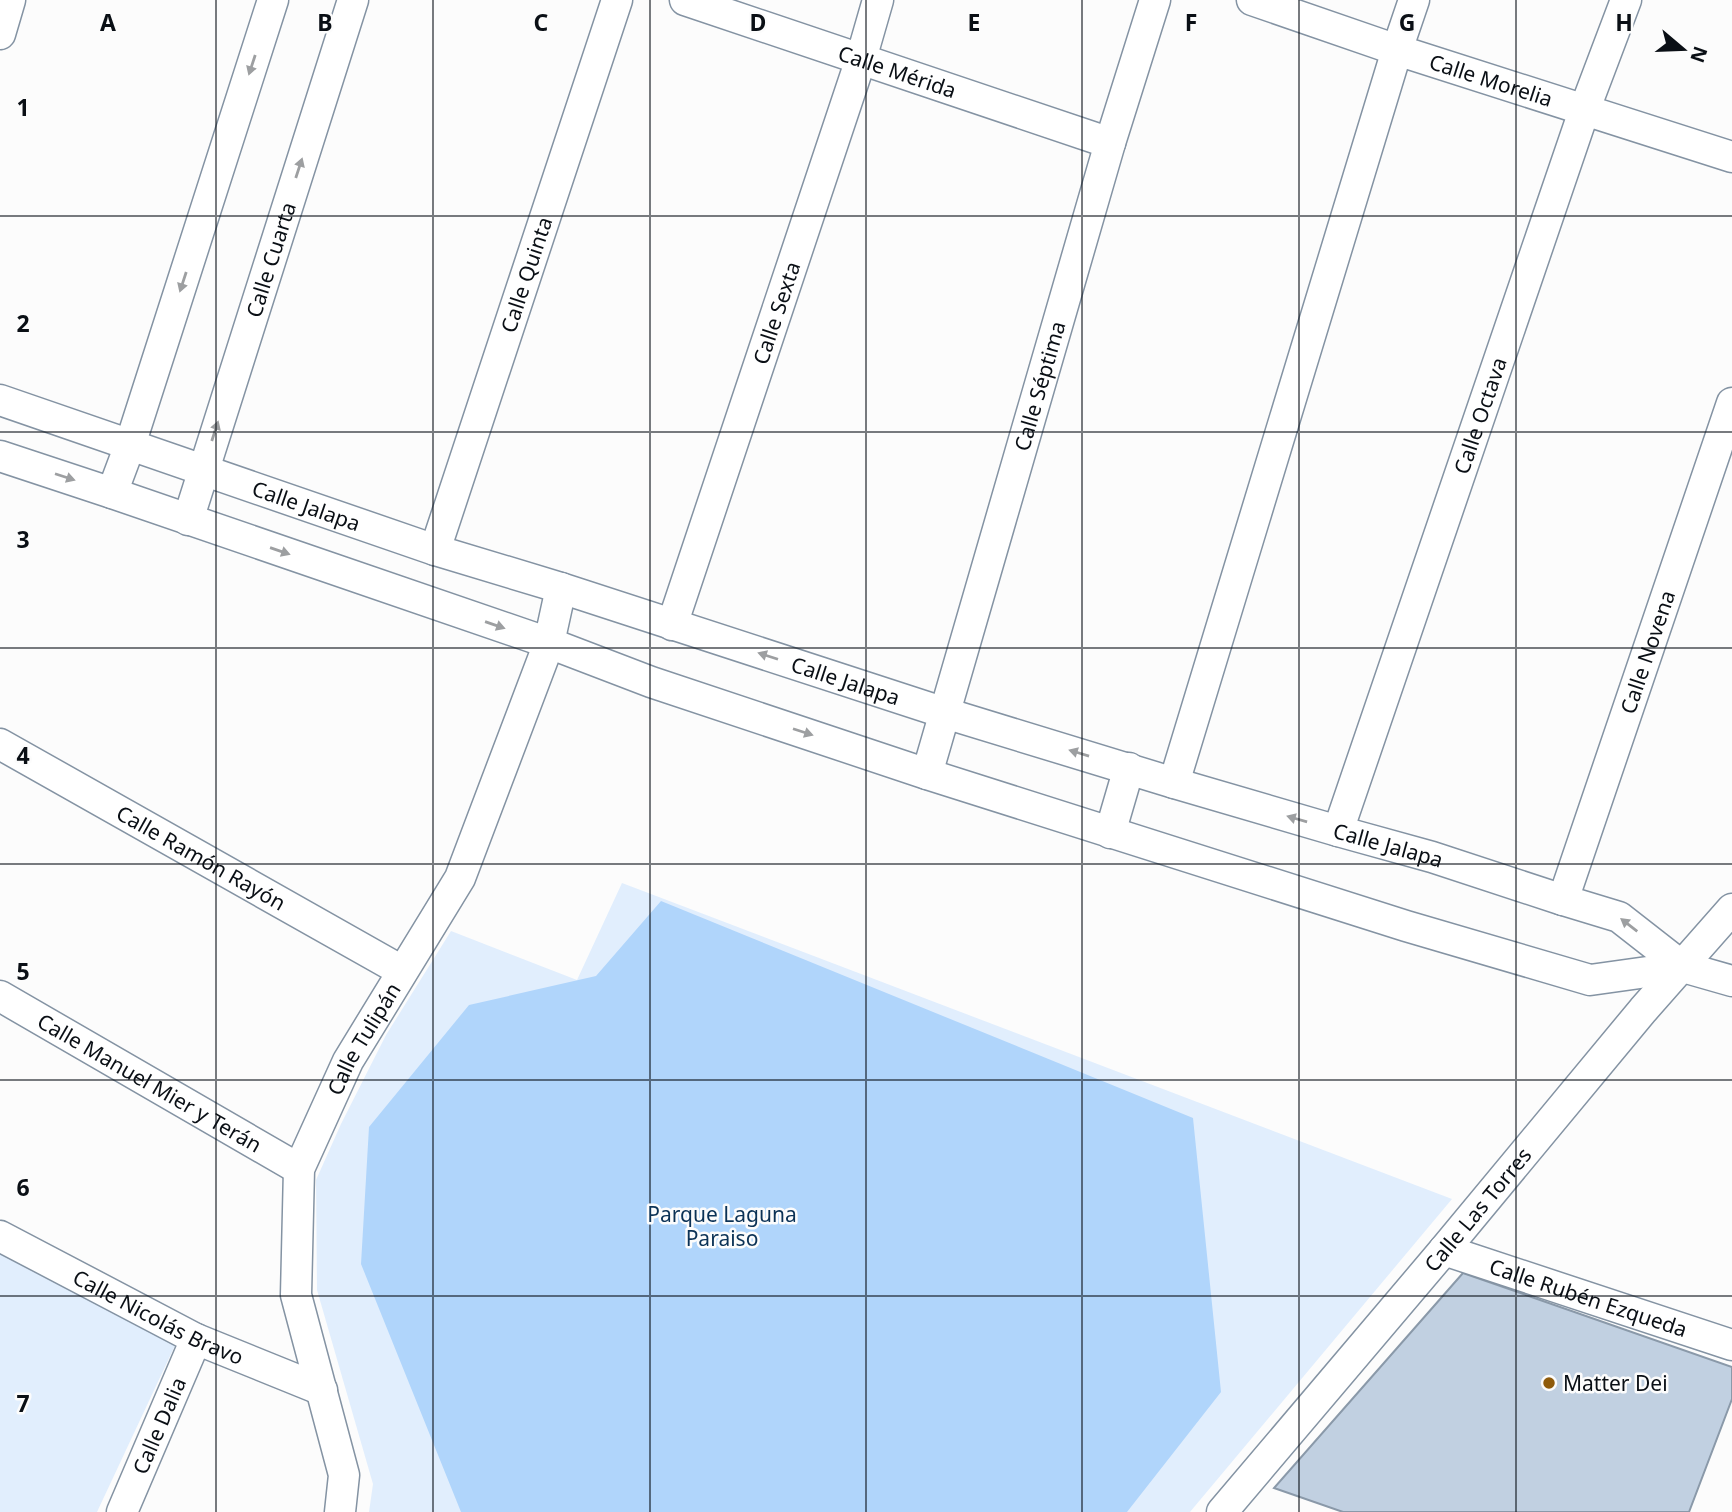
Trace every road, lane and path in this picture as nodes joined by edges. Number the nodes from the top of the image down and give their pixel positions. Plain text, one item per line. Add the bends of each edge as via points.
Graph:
1 (10, 0) edge
2 (273, 0) edge
3 (353, 0) edge
4 (617, 0) edge
5 (685, 0) edge
6 (878, 0) edge
7 (1154, 0) edge
8 (1252, 0) edge
9 (1414, 0) edge
10 (1626, 0) edge
11 (0, 34) edge
12 (1397, 50) junction
13 (861, 59) junction
14 (1584, 111) junction
15 (1110, 143) junction
16 (1732, 157) edge
17 (0, 400) edge
18 (1732, 403) edge
19 (130, 445) junction
20 (0, 456) edge
21 (203, 470) junction
22 (112, 493) junction
23 (188, 520) junction
24 (435, 550) junction
25 (561, 588) junction
26 (672, 625) junction
27 (549, 643) junction
28 (945, 713) junction
29 (0, 744) edge
30 (1129, 768) junction
31 (927, 774) junction
32 (1174, 783) junction
33 (1338, 831) junction
34 (1110, 832) junction
35 (1563, 900) junction
36 (1732, 909) edge
37 (1683, 967) junction
38 (402, 971) junction
39 (1732, 981) edge
40 (0, 996) edge
41 (299, 1168) junction
42 (0, 1236) edge
43 (1444, 1250) junction
44 (196, 1339) junction
45 (1732, 1345) edge
46 (322, 1390) junction
47 (121, 1512) edge
48 (340, 1512) edge
49 (1222, 1512) edge

1 - 11 street
2 -> 19 street
21 -> 3 street, Calle Cuarta
4 - 24 street, Calle Quinta
5 - 13 street, Calle Mérida
6 - 13 street, Calle Sexta
7 - 15 street, Calle Séptima
8 - 12 street, Calle Morelia
9 - 12 street
10 - 14 street, Calle Octava
12 - 14 street, Calle Morelia
12 - 32 street
13 - 15 street, Calle Mérida
13 - 26 street, Calle Sexta
14 - 16 street, Calle Morelia
14 - 33 street, Calle Octava
15 - 28 street, Calle Séptima
17 - 19 street, Calle Jalapa
18 - 35 street, Calle Novena
19 - 21 street, Calle Jalapa
19 - 22 street
20 -> 22 street, Calle Jalapa
21 - 23 street, Calle Cuarta
21 - 24 street, Calle Jalapa
22 - 23 street, Calle Jalapa
23 -> 27 street, Calle Jalapa
24 - 25 street, Calle Jalapa
25 - 26 street, Calle Jalapa
25 - 27 street, Calle Tulipán
28 -> 26 street, Calle Jalapa
27 -> 31 street, Calle Jalapa
27 - 38 street, Calle Tulipán via 460,877
30 -> 28 street, Calle Jalapa
28 - 31 street, Calle Séptima
29 - 38 street, Calle Ramón Rayón
30 - 32 street, Calle Jalapa
30 - 34 street
31 - 34 street, Calle Jalapa
33 -> 32 street, Calle Jalapa
33 - 35 street, Calle Jalapa via 1432,856
34 - 37 street, Calle Jalapa via 1590,981
37 -> 35 street, Calle Jalapa via 1619,917
36 - 37 street, Calle Las Torres
37 - 39 street, Calle Jalapa
37 - 43 street, Calle Las Torres
38 - 41 street, Calle Tulipán via 348,1061
40 - 41 street, Calle Manuel Mier y Terán
41 - 46 street, Calle Tulipán via 296,1295
42 - 44 street, Calle Nicolás Bravo
43 - 45 street, Calle Rubén Ezqueda
43 - 49 street, Calle Las Torres
44 - 46 street, Calle Nicolás Bravo
44 - 47 street, Calle Dalia
46 - 48 street, Calle Tulipán via 344,1475

